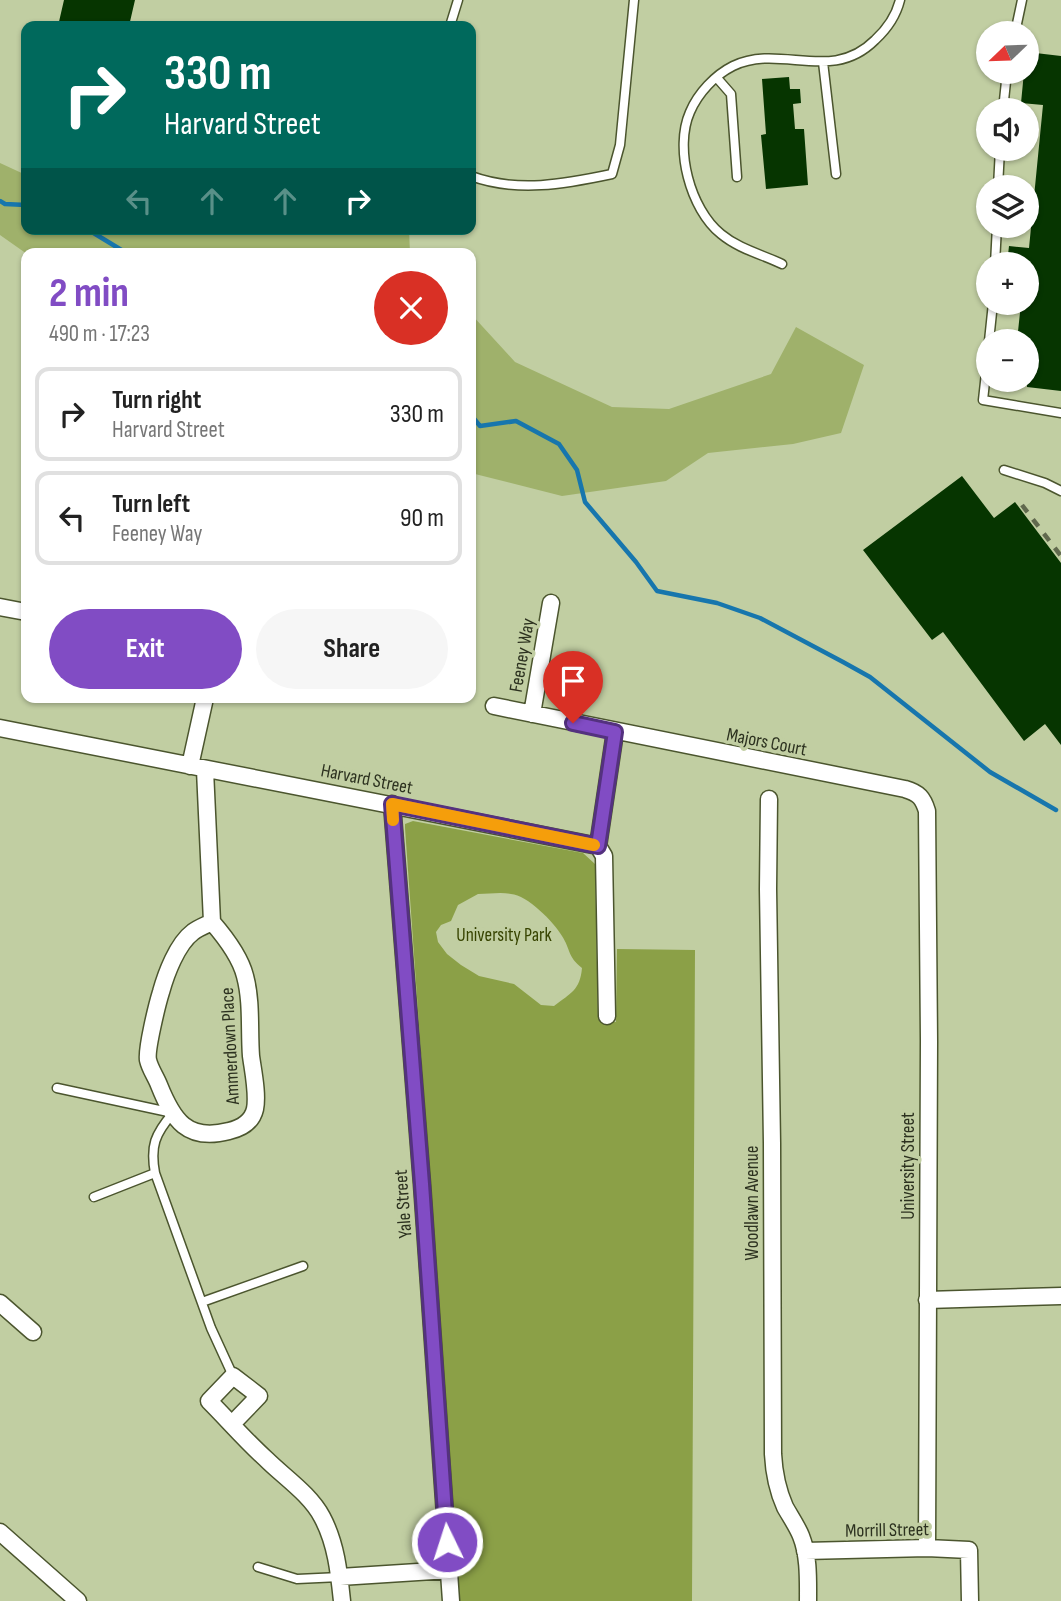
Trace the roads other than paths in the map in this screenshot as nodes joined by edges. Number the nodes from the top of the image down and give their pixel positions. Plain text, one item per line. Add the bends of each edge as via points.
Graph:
1 (458, 0) edge
2 (634, 0) edge
3 (900, 0) edge
4 (1022, 0) edge
5 (452, 21) edge
6 (1018, 21) edge
7 (823, 62) junction
8 (717, 78) junction
9 (836, 174) dead end
10 (737, 177) dead end
11 (476, 178) edge
12 (782, 264) dead end
13 (984, 392) edge
14 (1061, 413) edge
15 (1004, 470) dead end
16 (1061, 491) edge
17 (551, 603) dead end
18 (0, 607) edge
19 (21, 611) edge
20 (204, 703) edge
21 (494, 706) dead end
22 (532, 715) junction
23 (0, 728) edge
24 (615, 732) junction
25 (197, 768) junction
26 (912, 791) joint
27 (769, 799) dead end
28 (392, 804) junction
29 (598, 846) junction
30 (212, 922) junction
31 (607, 1016) dead end
32 (57, 1088) dead end
33 (173, 1113) junction
34 (155, 1173) junction
35 (94, 1197) dead end
36 (303, 1266) dead end
37 (1061, 1296) edge
38 (927, 1300) junction
39 (202, 1302) junction
40 (0, 1303) edge
41 (33, 1332) dead end
42 (233, 1376) junction
43 (232, 1424) junction
44 (0, 1532) edge
45 (927, 1548) junction
46 (805, 1551) junction
47 (258, 1567) dead end
48 (449, 1570) junction
49 (340, 1577) junction
50 (78, 1601) edge
51 (342, 1601) edge
52 (451, 1601) edge
53 (808, 1601) edge
54 (970, 1601) edge

1 - 5 lane
2 - 11 lane via 620,145 612,174 517,186
3 - 7 lane via 890,23 867,48
4 - 6 lane
7 - 8 lane via 750,60
7 - 9 lane
8 - 10 lane via 731,94
8 - 12 lane via 705,87 690,112 684,139 691,190 719,233
13 - 14 lane via 983,400
15 - 16 lane
17 - 22 street, Feeney Way
18 - 19 street
20 - 25 street
21 - 22 street, Feeney Way
22 - 24 street, Feeney Way
23 - 25 street, Harvard Street
24 - 26 street, Majors Court
24 - 29 street
25 - 28 street, Harvard Street
25 - 30 street
26 - 38 street, University Street via 924,800 927,811
27 - 46 street, Woodlawn Avenue via 773,1454 778,1489
28 - 29 street, Harvard Street
28 - 48 street, Yale Street
29 - 31 street via 604,856
30 - 33 street, Ammerdown Place via 192,932 181,947 166,974 152,1029 148,1058
30 - 33 street, Ammerdown Place via 245,975 256,1107 250,1122 218,1134 184,1127
32 - 33 lane
33 - 34 lane via 154,1142
34 - 35 lane
34 - 39 lane
36 - 39 lane
37 - 38 street
38 - 45 street, University Street
39 - 42 lane
40 - 41 street
42 - 43 street via 209,1401
42 - 43 street via 259,1396
43 - 49 street via 321,1514
44 - 50 street
45 - 46 street, Morrill Street
45 - 54 street, Morrill Street via 969,1550
46 - 53 street, Woodlawn Avenue
47 - 49 lane via 297,1579
48 - 49 street
48 - 52 street, Yale Street
49 - 51 street

